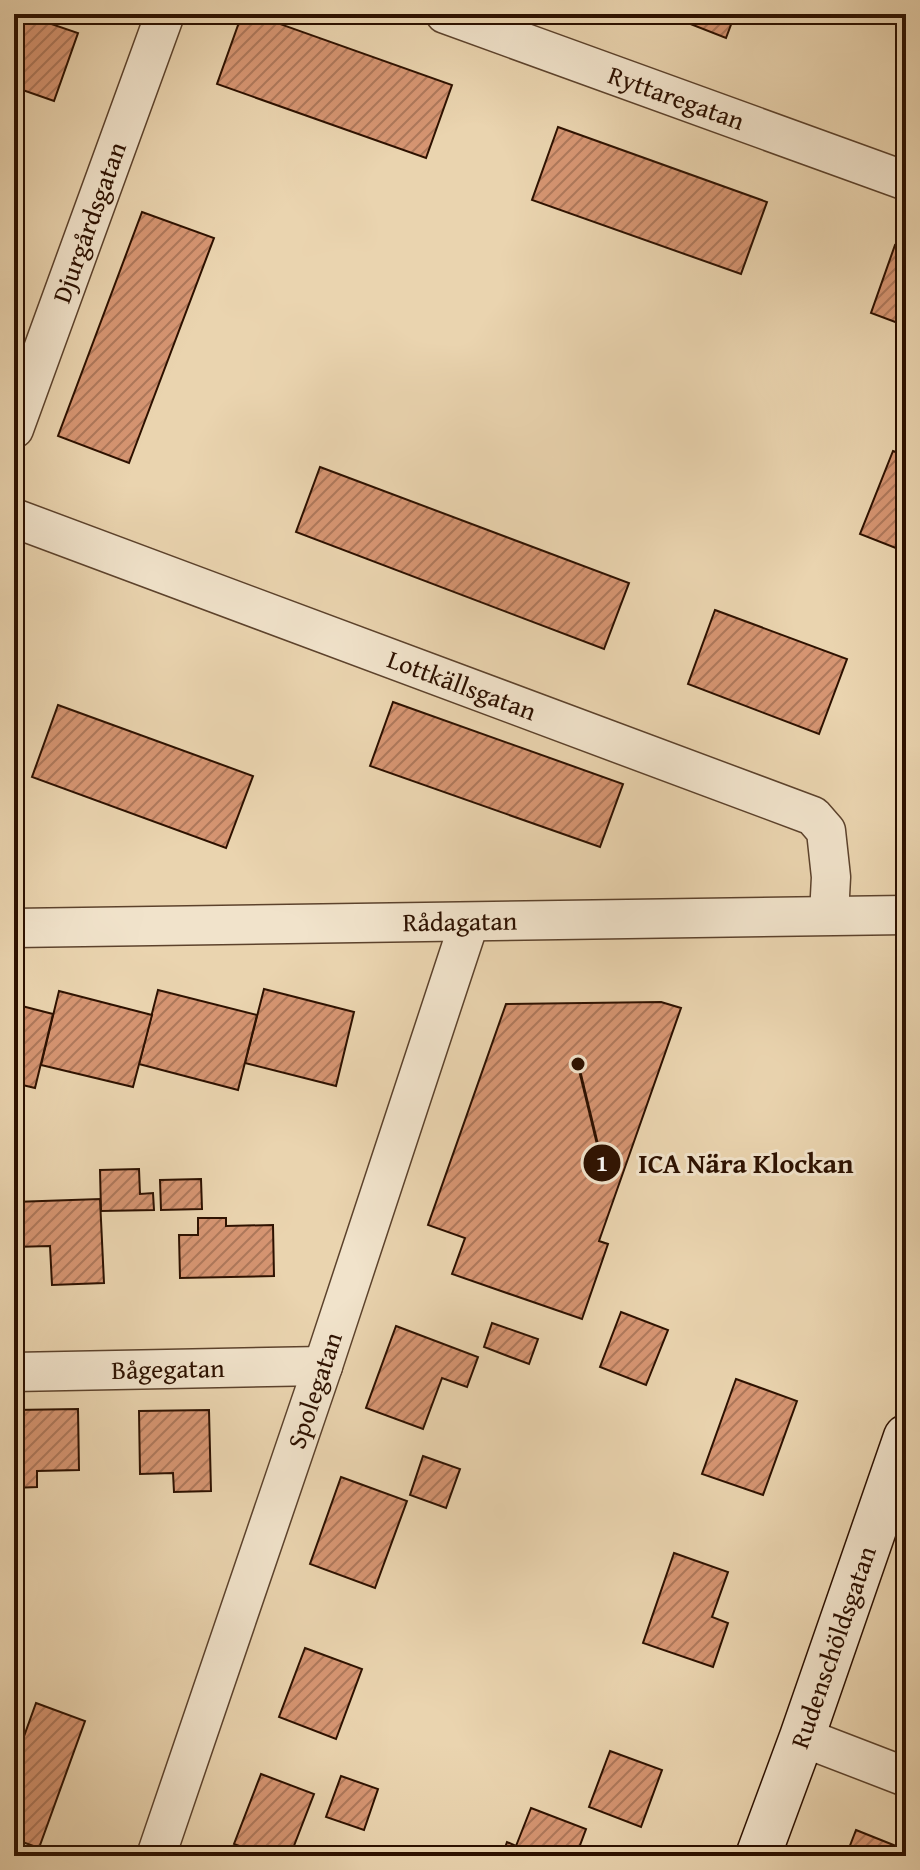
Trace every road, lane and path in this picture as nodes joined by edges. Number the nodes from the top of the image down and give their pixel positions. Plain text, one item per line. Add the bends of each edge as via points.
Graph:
1 (165, 14) edge
2 (445, 14) edge
3 (906, 181) edge
4 (14, 429) edge
5 (14, 518) edge
6 (829, 915) junction
7 (906, 915) edge
8 (469, 923) junction
9 (14, 928) edge
10 (323, 1366) junction
11 (14, 1372) edge
12 (906, 1437) edge
13 (802, 1737) junction
14 (906, 1777) edge
15 (156, 1856) edge
16 (758, 1856) edge

1 - 4 street, Djurgårdsgatan
2 - 3 street, Ryttaregatan
5 - 6 street, Lottkällsgatan via 813,816 826,831
6 - 7 street, Rådagatan
6 - 8 street, Rådagatan
8 - 9 street, Rådagatan
8 - 10 street, Spolegatan
10 - 11 street, Bågegatan
10 - 15 street, Spolegatan
12 - 13 street, Rudenschöldsgatan
13 - 14 street
13 - 16 street, Rudenschöldsgatan

